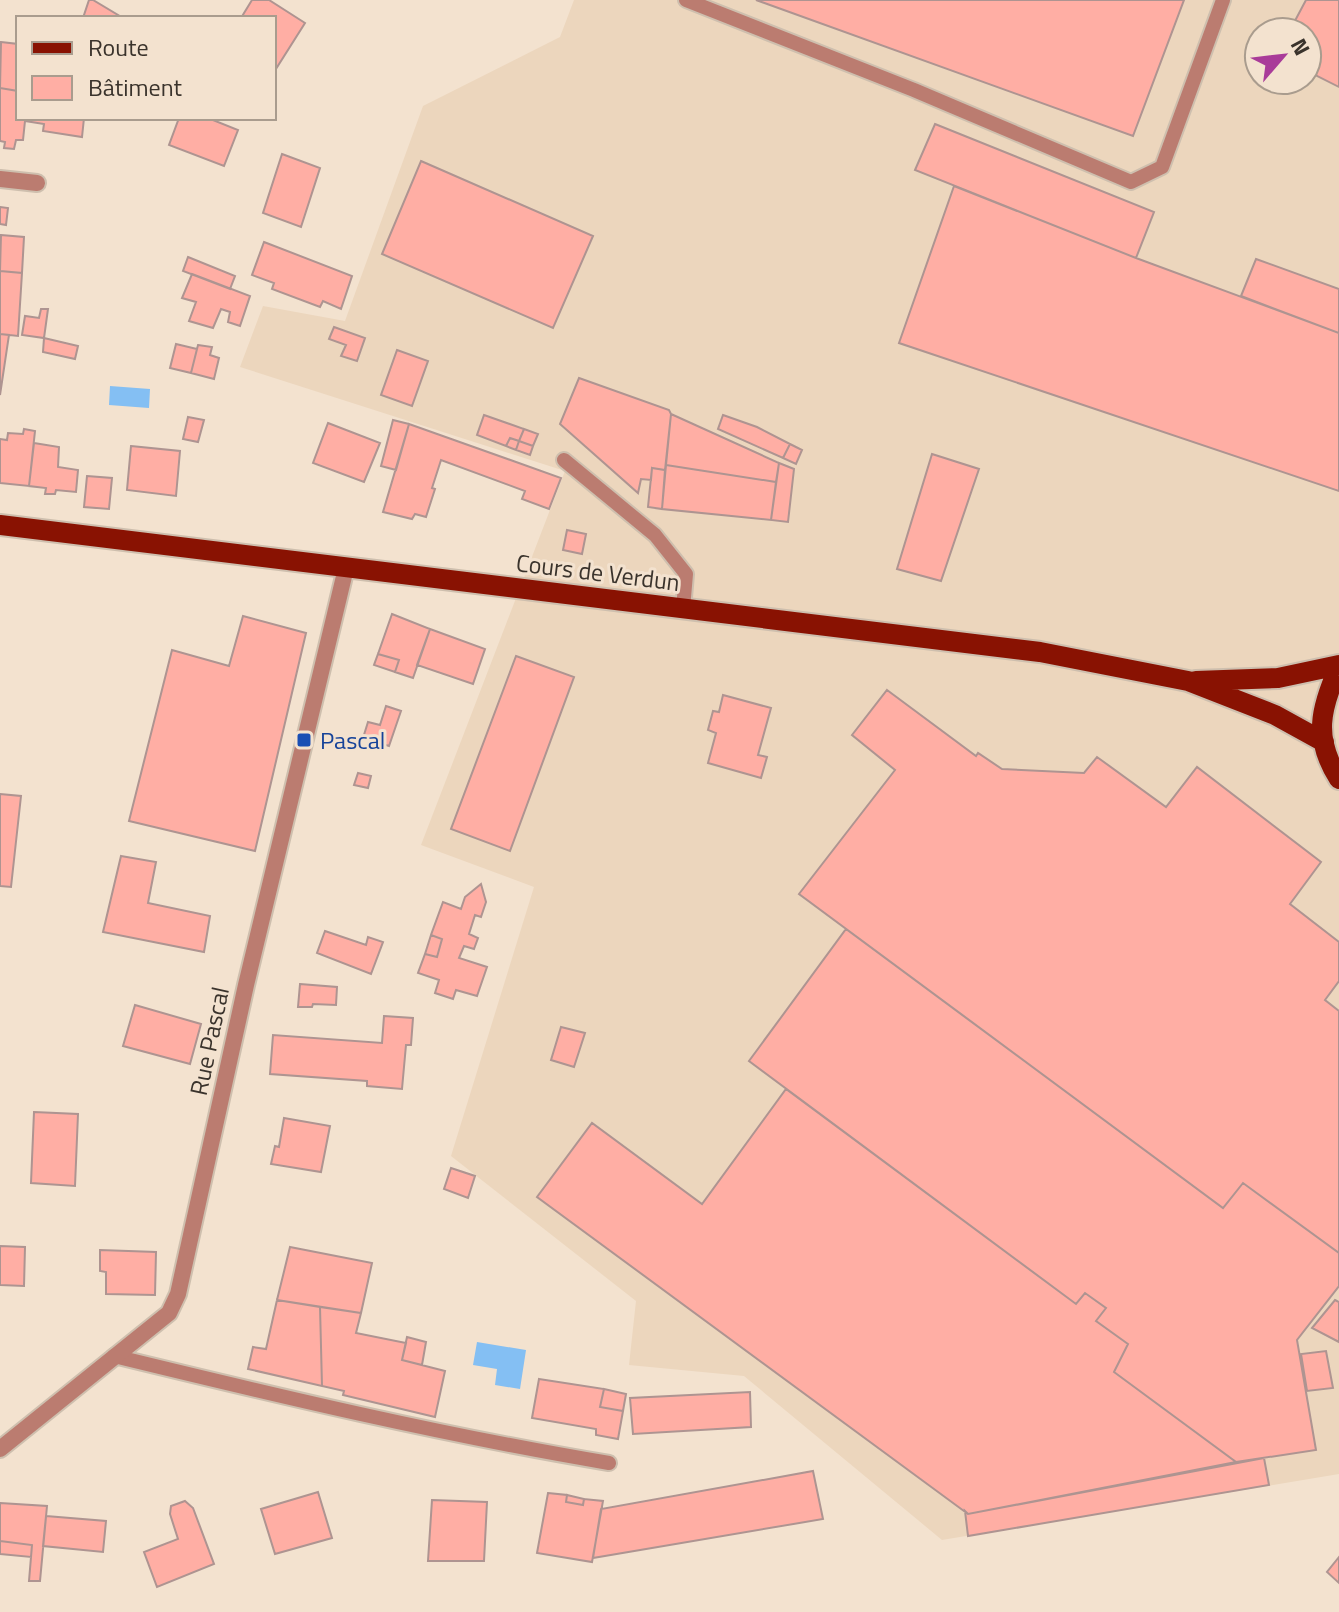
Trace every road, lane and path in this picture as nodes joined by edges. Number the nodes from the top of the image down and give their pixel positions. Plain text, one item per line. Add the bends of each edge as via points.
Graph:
1 (686, 0) edge
2 (1223, 0) edge
3 (0, 179) edge
4 (37, 183) dead end
5 (564, 460) dead end
6 (0, 525) edge
7 (346, 568) junction
8 (683, 609) junction
9 (1339, 666) edge
10 (1188, 681) junction
11 (1324, 742) junction
12 (1339, 779) edge
13 (114, 1356) junction
14 (0, 1449) edge
15 (609, 1463) dead end

1 - 2 lane via 1131,182 1162,167
3 - 4 street
5 - 8 lane via 655,535 686,574
6 - 7 main road, Cours de Verdun
7 - 8 main road, Cours de Verdun
7 - 13 street, Rue Pascal via 178,1294 169,1313
8 - 10 main road, Cours de Verdun via 1040,652
9 - 10 main road, Cours de Verdun via 1278,678
9 - 11 main road via 1324,699
10 - 11 main road, Cours de Verdun via 1275,715
11 - 12 main road
13 - 14 street, Rue Pascal
13 - 15 lane via 512,1447

